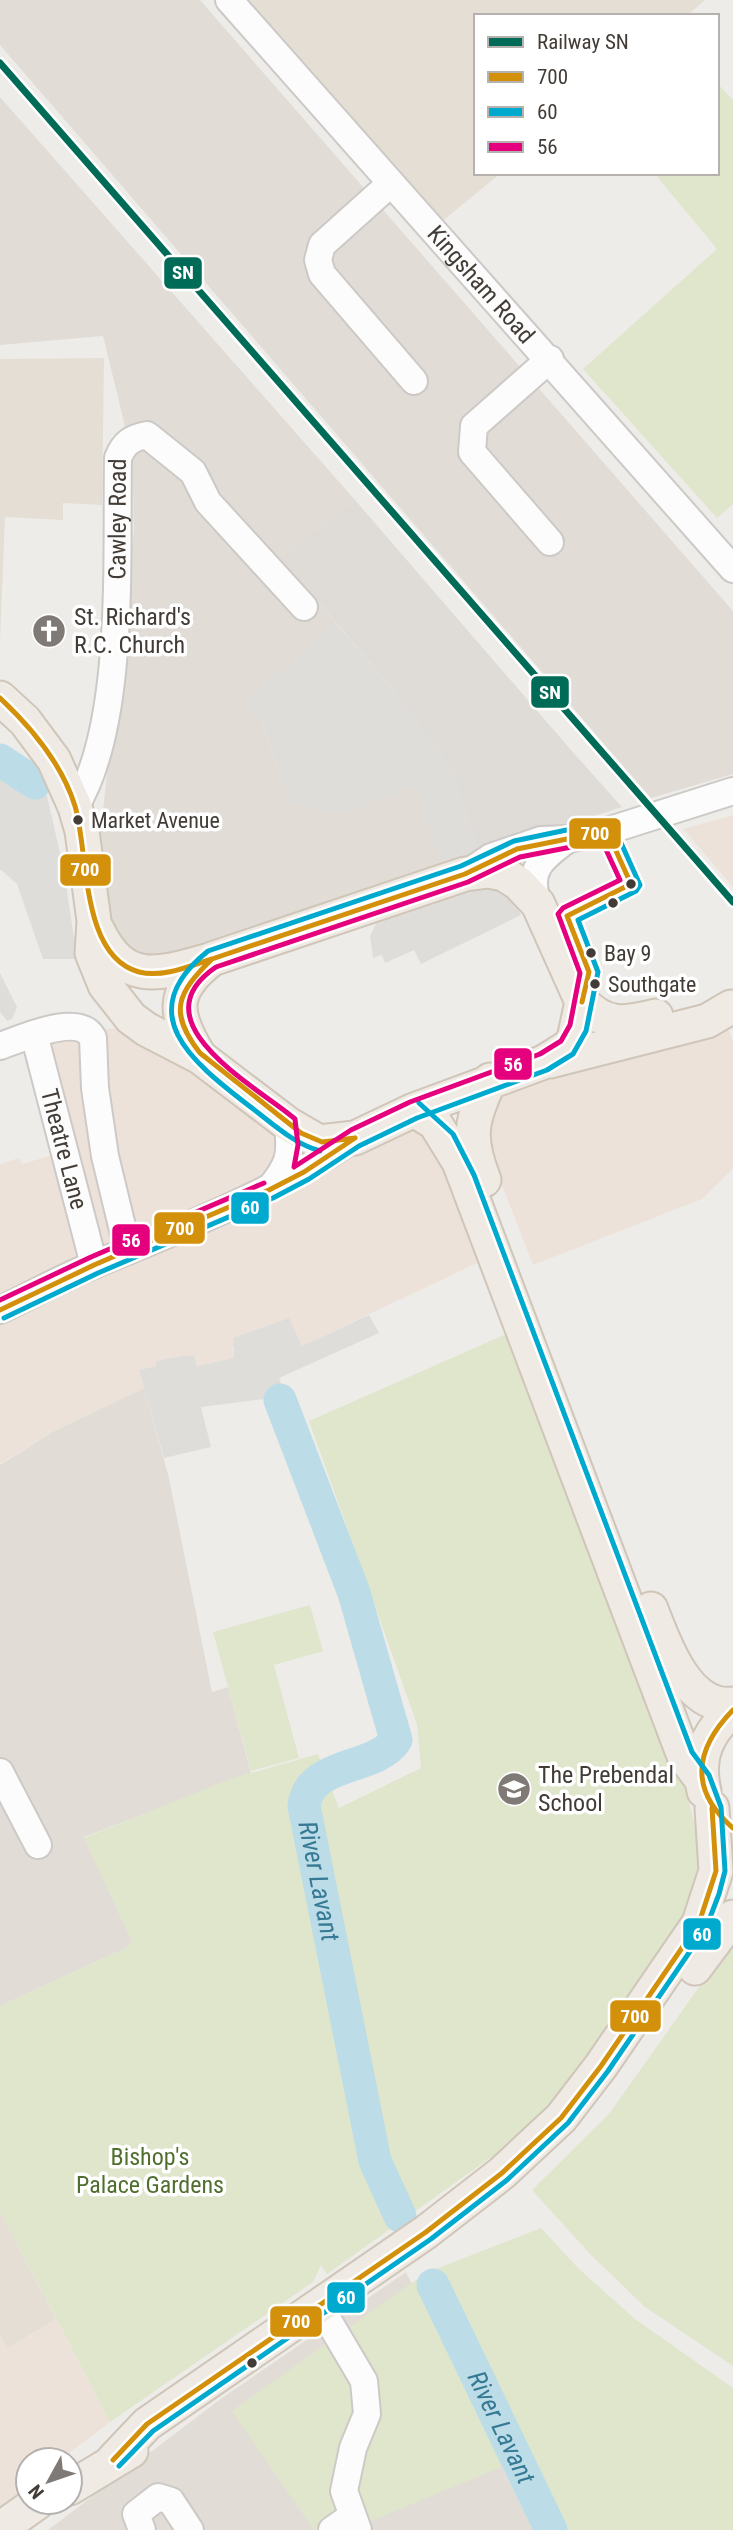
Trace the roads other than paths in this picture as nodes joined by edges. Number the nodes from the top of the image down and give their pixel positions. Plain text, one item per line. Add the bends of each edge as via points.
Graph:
1 (229, 0) edge
2 (390, 184) junction
3 (550, 359) junction
4 (414, 381) dead end
5 (550, 542) dead end
6 (733, 569) edge
7 (304, 607) dead end
8 (0, 698) edge
9 (733, 791) edge
10 (75, 807) junction
11 (568, 839) junction
12 (465, 874) junction
13 (538, 904) junction
14 (94, 921) junction
15 (212, 959) junction
16 (582, 1002) junction
17 (732, 1007) edge
18 (47, 1031) junction
19 (0, 1046) edge
20 (200, 1058) junction
21 (544, 1062) junction
22 (490, 1080) junction
23 (414, 1110) junction
24 (288, 1124) junction
25 (355, 1138) junction
26 (269, 1190) junction
27 (135, 1249) junction
28 (94, 1265) junction
29 (0, 1310) edge
30 (733, 1704) edge
31 (733, 1710) edge
32 (0, 1772) edge
33 (716, 1805) edge
34 (38, 1845) dead end
35 (733, 1917) edge
36 (328, 2320) junction
37 (113, 2459) junction
38 (84, 2479) edge
39 (18, 2516) edge
40 (43, 2516) edge
41 (347, 2525) edge
42 (0, 2529) edge
43 (29, 2530) edge
44 (142, 2530) edge
45 (190, 2530) edge

1 - 2 street, Kingsham Road
2 - 3 street, Kingsham Road
2 - 4 street via 322,246 318,260 322,274
3 - 5 street via 474,426 472,452
3 - 6 street, Kingsham Road
7 - 10 street, Cawley Road via 208,502 186,465 147,435 133,438 118,458 109,706 88,786
8 - 10 main road via 26,721 54,760
9 - 11 street
10 - 14 main road
11 - 12 street via 541,840 491,857
11 - 13 street via 536,870 532,885
12 - 13 main road via 504,874
12 - 15 main road
13 - 16 main road
14 - 15 main road via 108,952 124,967 169,972
14 - 20 main road via 92,953 105,985 131,1018
15 - 20 main road via 191,975 179,1006 181,1022
16 - 17 main road via 603,1020 619,1024 710,1005
16 - 21 main road via 574,1039
17 - 21 main road via 707,1021
18 - 19 street
18 - 27 street via 83,1027 93,1038 105,1156
18 - 28 street, Theatre Lane
20 - 24 main road
21 - 22 main road
22 - 23 main road
22 - 30 main road via 472,1123 472,1144 553,1360 661,1634 687,1682 703,1698
23 - 25 main road
23 - 33 main road via 435,1123 459,1162 684,1756
24 - 25 main road via 319,1142
24 - 26 street via 286,1169
25 - 26 street
26 - 27 street
27 - 28 street
28 - 29 street
31 - 33 main road via 718,1722 701,1759
32 - 34 street
33 - 37 main road via 716,1871 699,1923 561,2118 477,2193 148,2424
35 - 36 main road via 576,2130 488,2209
36 - 37 main road via 157,2438
36 - 41 street via 364,2381 367,2414 353,2448 344,2491
37 - 38 main road
39 - 42 main road
40 - 43 main road
44 - 45 street via 136,2514 158,2497 171,2501

